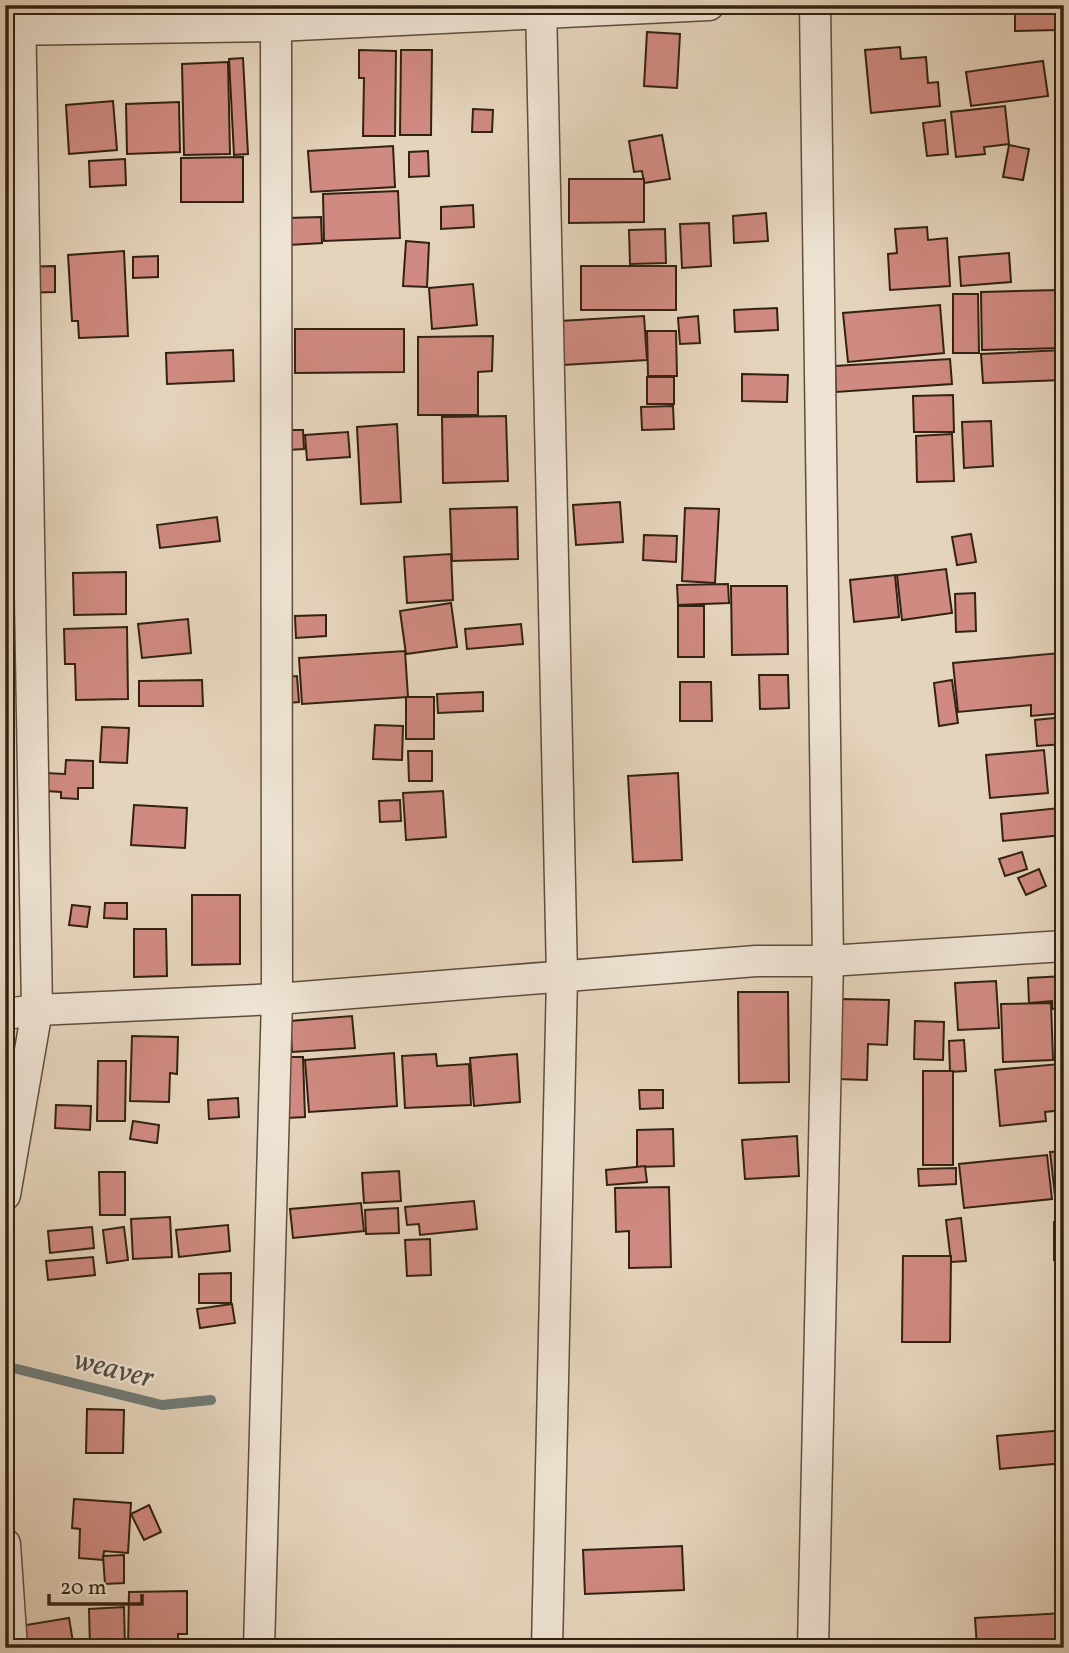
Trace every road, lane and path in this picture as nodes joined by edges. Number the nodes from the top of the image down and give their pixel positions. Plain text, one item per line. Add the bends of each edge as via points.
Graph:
1 (709, 5) edge
2 (816, 5) edge
3 (541, 9) edge
4 (277, 15) edge
5 (15, 21) edge
6 (1064, 946) edge
7 (828, 961) junction
8 (562, 977) junction
9 (276, 999) junction
10 (37, 1010) junction
11 (5, 1014) edge
12 (5, 1195) edge
13 (5, 1545) edge
14 (12, 1648) edge
15 (259, 1648) edge
16 (547, 1648) edge
17 (813, 1648) edge

1 - 3 street
2 - 7 street
3 - 4 street
3 - 8 street
4 - 5 street
4 - 9 street
5 - 10 street
6 - 7 street
7 - 8 street via 756,961
7 - 17 street
8 - 9 street
8 - 16 street
9 - 10 street
9 - 15 street
10 - 11 street
10 - 12 street
13 - 14 street

